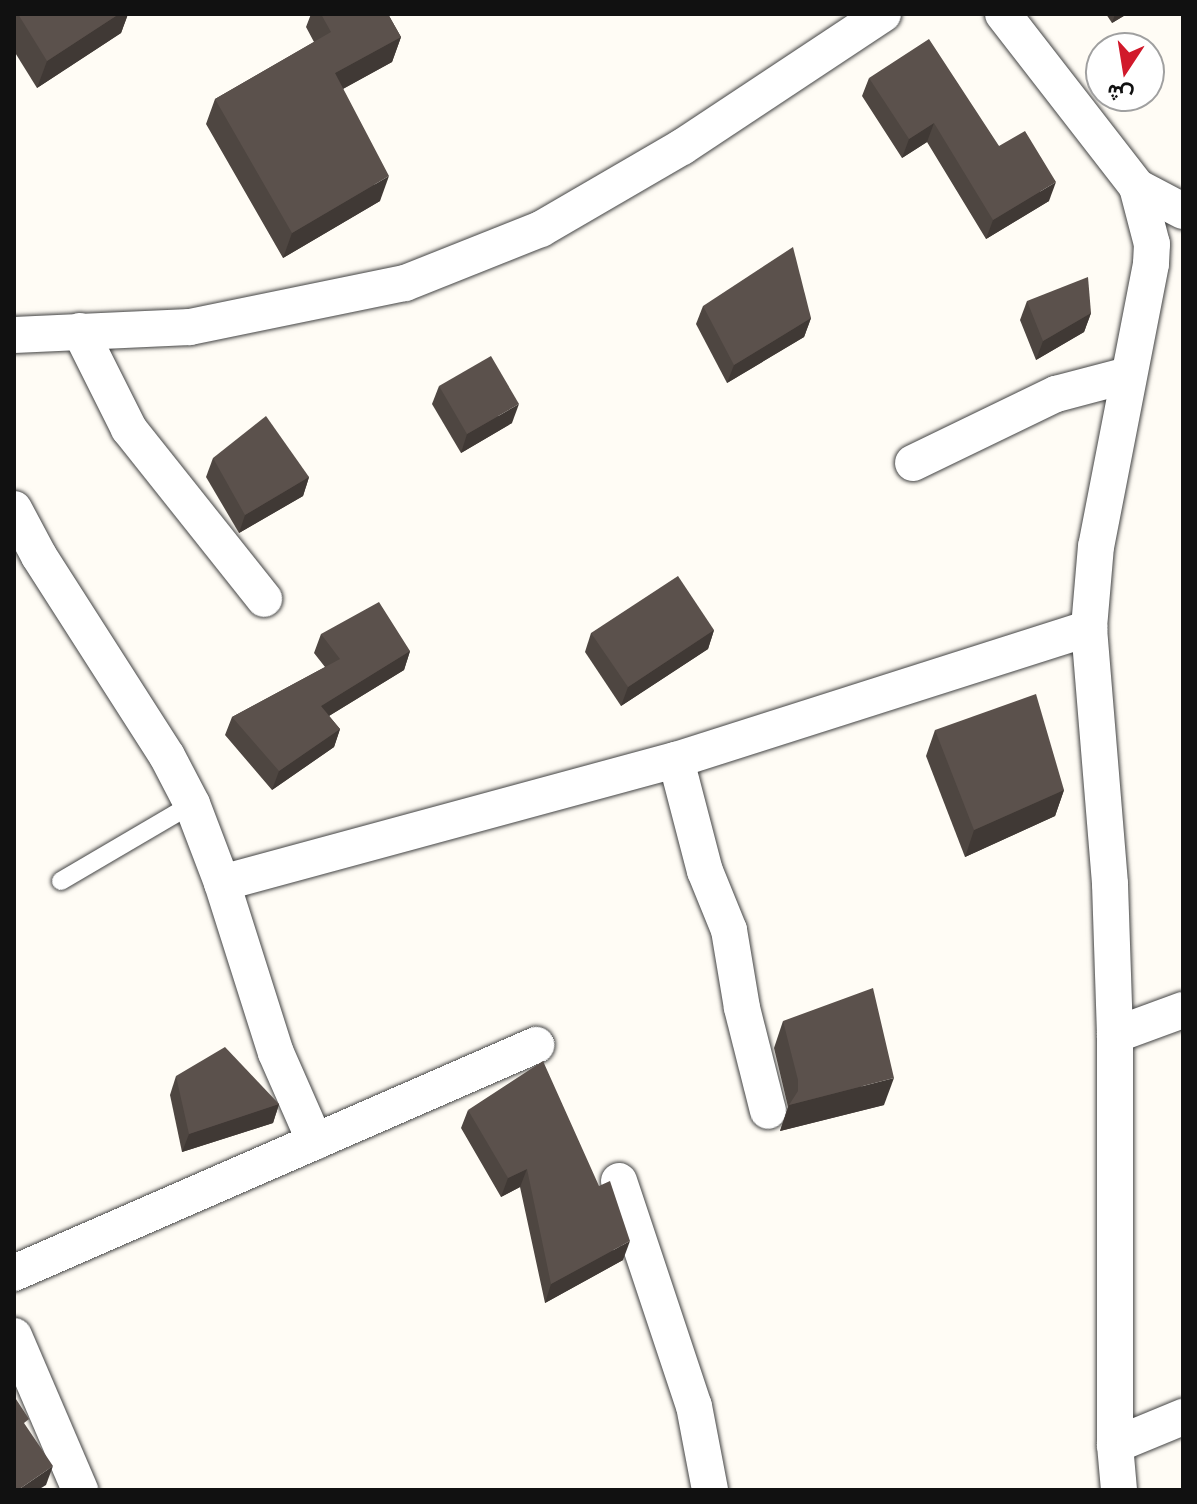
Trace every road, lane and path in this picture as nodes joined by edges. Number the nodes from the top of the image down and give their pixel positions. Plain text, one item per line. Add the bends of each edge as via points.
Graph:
1 (883, 14) edge
2 (1003, 14) edge
3 (1137, 187) junction
4 (1183, 211) edge
5 (80, 331) junction
6 (14, 335) edge
7 (1128, 375) junction
8 (913, 463) dead end
9 (14, 509) edge
10 (264, 599) dead end
11 (1089, 628) junction
12 (676, 760) junction
13 (192, 804) junction
14 (61, 881) dead end
15 (222, 883) junction
16 (1183, 1010) edge
17 (1115, 1035) junction
18 (536, 1045) dead end
19 (768, 1111) dead end
20 (315, 1142) junction
21 (619, 1181) dead end
22 (14, 1273) edge
23 (14, 1336) edge
24 (1183, 1417) edge
25 (1115, 1445) junction
26 (80, 1490) edge
27 (710, 1490) edge
28 (1119, 1490) edge

1 - 5 street via 682,147 528,235 405,283 190,327
2 - 3 street
3 - 4 street
3 - 7 street via 1152,244
5 - 6 street
5 - 10 street via 129,429
7 - 8 street via 1056,394
7 - 11 street via 1096,546
9 - 13 street
11 - 12 street
11 - 17 street via 1110,884
12 - 15 street
12 - 19 street via 705,871 729,930
13 - 14 lane
13 - 15 street
15 - 20 street via 276,1053
16 - 17 street
17 - 25 street
18 - 20 street
20 - 22 street
21 - 27 street via 694,1406
23 - 26 street
24 - 25 street
25 - 28 street

